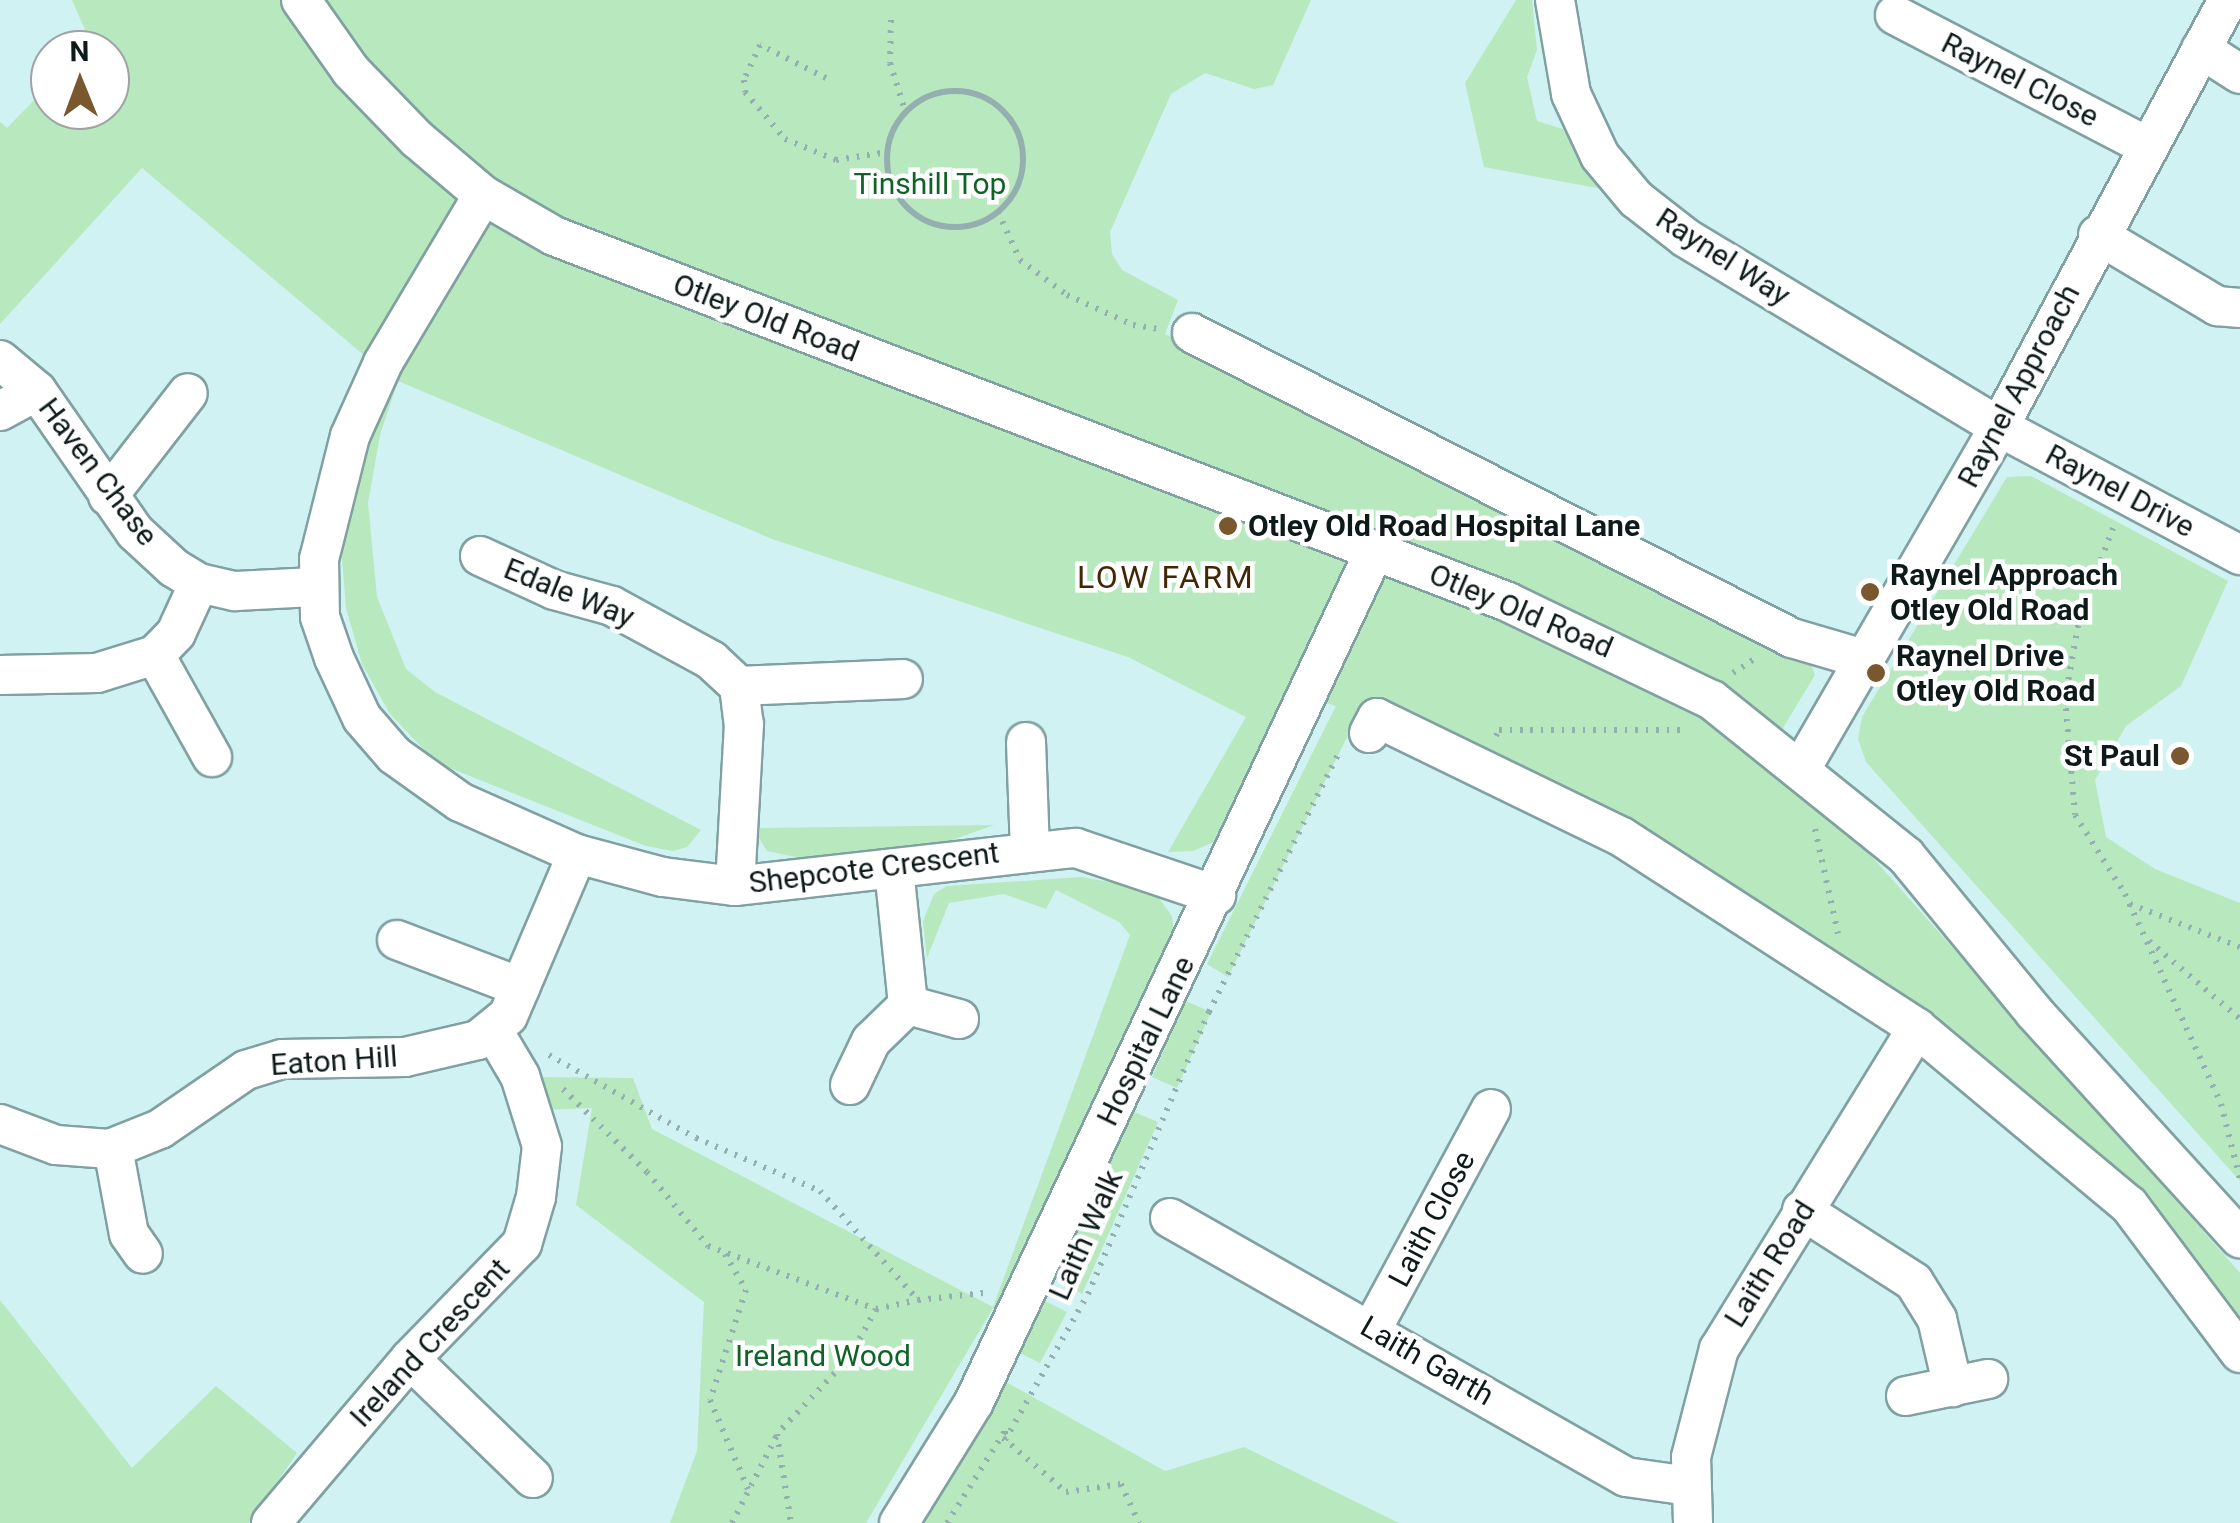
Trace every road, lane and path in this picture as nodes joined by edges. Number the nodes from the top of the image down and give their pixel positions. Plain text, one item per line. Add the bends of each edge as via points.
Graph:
1 (301, 0) edge
2 (1555, 0) edge
3 (2228, 0) edge
4 (1896, 15) dead end
5 (891, 20) dead end
6 (2201, 50) junction
7 (2240, 74) edge
8 (826, 78) dead end
9 (906, 111) junction
10 (2145, 145) junction
11 (886, 152) junction
12 (483, 195) junction
13 (998, 212) junction
14 (2098, 236) junction
15 (2240, 308) edge
16 (1192, 333) joint
17 (0, 360) edge
18 (37, 391) junction
19 (188, 393) dead end
20 (0, 411) edge
21 (2000, 427) junction
22 (2126, 494) junction
23 (108, 496) junction
24 (1375, 550) junction
25 (2240, 555) edge
26 (480, 556) dead end
27 (199, 584) junction
28 (315, 587) junction
29 (1792, 638) junction
30 (155, 654) junction
31 (1860, 658) junction
32 (0, 675) edge
33 (902, 679) dead end
34 (739, 686) junction
35 (1712, 700) junction
36 (1369, 733) joint
37 (1026, 742) dead end
38 (212, 756) dead end
39 (1802, 767) junction
40 (1480, 769) junction
41 (1030, 849) junction
42 (578, 854) junction
43 (894, 869) junction
44 (735, 886) junction
45 (1216, 895) junction
46 (2130, 904) junction
47 (2145, 936) junction
48 (397, 940) dead end
49 (2240, 948) edge
50 (1849, 984) junction
51 (520, 987) junction
52 (908, 1005) junction
53 (959, 1018) dead end
54 (2240, 1019) edge
55 (1918, 1028) junction
56 (497, 1029) junction
57 (553, 1079) dead end
58 (850, 1085) dead end
59 (1491, 1109) dead end
60 (0, 1124) edge
61 (113, 1148) junction
62 (2240, 1179) edge
63 (1802, 1210) junction
64 (1170, 1218) dead end
65 (2240, 1238) edge
66 (725, 1253) junction
67 (143, 1254) dead end
68 (1031, 1281) junction
69 (918, 1300) junction
70 (876, 1309) junction
71 (1372, 1329) junction
72 (2240, 1352) edge
73 (410, 1359) junction
74 (1906, 1396) dead end
75 (974, 1402) junction
76 (777, 1434) junction
77 (1005, 1440) junction
78 (533, 1478) dead end
79 (748, 1490) junction
80 (1691, 1505) edge
81 (270, 1523) edge
82 (732, 1523) edge
83 (790, 1523) edge
84 (900, 1523) edge
85 (947, 1523) edge
86 (1139, 1523) edge

1 - 12 street, Otley Old Road via 351,72
2 - 21 street, Raynel Way via 1572,94 1600,156 1636,199 1686,238
3 - 6 street, Raynel Approach
4 - 10 street, Raynel Close
5 - 9 path via 890,63
6 - 7 street
6 - 10 street, Raynel Approach
8 - 11 path via 760,45 745,92 785,139 836,160
9 - 11 path
9 - 13 path via 923,98 956,91 988,99 1006,112 1018,131 1022,175
10 - 14 street, Raynel Approach
11 - 13 path via 897,196 922,218 956,228
12 - 24 street, Otley Old Road via 554,236
12 - 28 street, Shepcote Crescent via 383,364 350,436
13 - 16 path via 1020,260 1067,295 1133,325
14 - 15 street via 2217,306
14 - 21 street, Raynel Approach
16 - 29 street
17 - 18 street, Haven Chase
18 - 20 street
18 - 23 street, Haven Chase
19 - 23 street
21 - 22 street, Raynel Drive
21 - 31 street, Raynel Approach
22 - 25 street, Raynel Drive
22 - 46 path via 2080,615 2066,698 2075,815
23 - 27 street, Haven Chase via 135,532
24 - 35 street, Otley Old Road via 1549,619
24 - 45 street, Hospital Lane
26 - 34 street, Edale Way via 554,590 612,606 712,660
27 - 28 street via 235,590
27 - 30 street via 176,632
28 - 42 street, Shepcote Crescent via 320,618 362,718 394,755 460,802
29 - 31 street
29 - 35 path via 1736,669
30 - 32 street via 97,673
30 - 38 street
31 - 39 street, Raynel Approach
33 - 34 street
34 - 44 street via 744,724
35 - 39 street, Otley Old Road
35 - 40 path via 1694,730 1498,730
36 - 40 street via 1376,718
36 - 77 path, Laith Walk via 1341,748 1158,1122 1088,1294
37 - 41 street
39 - 50 path
39 - 65 street, Otley Old Road via 1906,856 2034,1012
40 - 50 street via 1622,837
41 - 43 street, Shepcote Crescent
41 - 45 street, Shepcote Crescent via 1106,854
42 - 44 street, Shepcote Crescent via 663,877
42 - 51 street
43 - 44 street, Shepcote Crescent
43 - 52 street
45 - 68 street, Hospital Lane
46 - 47 path
46 - 49 path
47 - 54 path
47 - 62 path via 2220,1104
48 - 51 street
50 - 55 street
51 - 56 street
52 - 53 street
52 - 58 street via 872,1041
55 - 63 street, Laith Road
55 - 72 street via 2129,1205
56 - 61 street, Eaton Hill via 451,1050 282,1059 246,1070 160,1130
56 - 69 path via 696,1138 820,1191
56 - 73 street, Ireland Crescent via 533,1108 542,1146 536,1197 522,1244
57 - 66 path via 647,1172 708,1246
59 - 71 street, Laith Close
60 - 61 street, Eaton Hill via 56,1145
61 - 67 street via 129,1234
63 - 74 street via 1914,1282 1971,1383
63 - 80 street, Laith Road via 1719,1349 1702,1399
64 - 71 street, Laith Garth
66 - 70 path
66 - 79 path via 746,1290 710,1400
68 - 69 path via 964,1298
68 - 75 street, Hospital Lane
69 - 70 path
70 - 76 path via 848,1358
71 - 80 street, Laith Garth via 1626,1476
73 - 78 street
73 - 81 street, Ireland Crescent
75 - 77 path
75 - 84 street, Hospital Lane
76 - 79 path
76 - 83 path
77 - 85 path, Laith Walk via 1005,1431
77 - 86 path via 1066,1492 1121,1484
79 - 82 path

